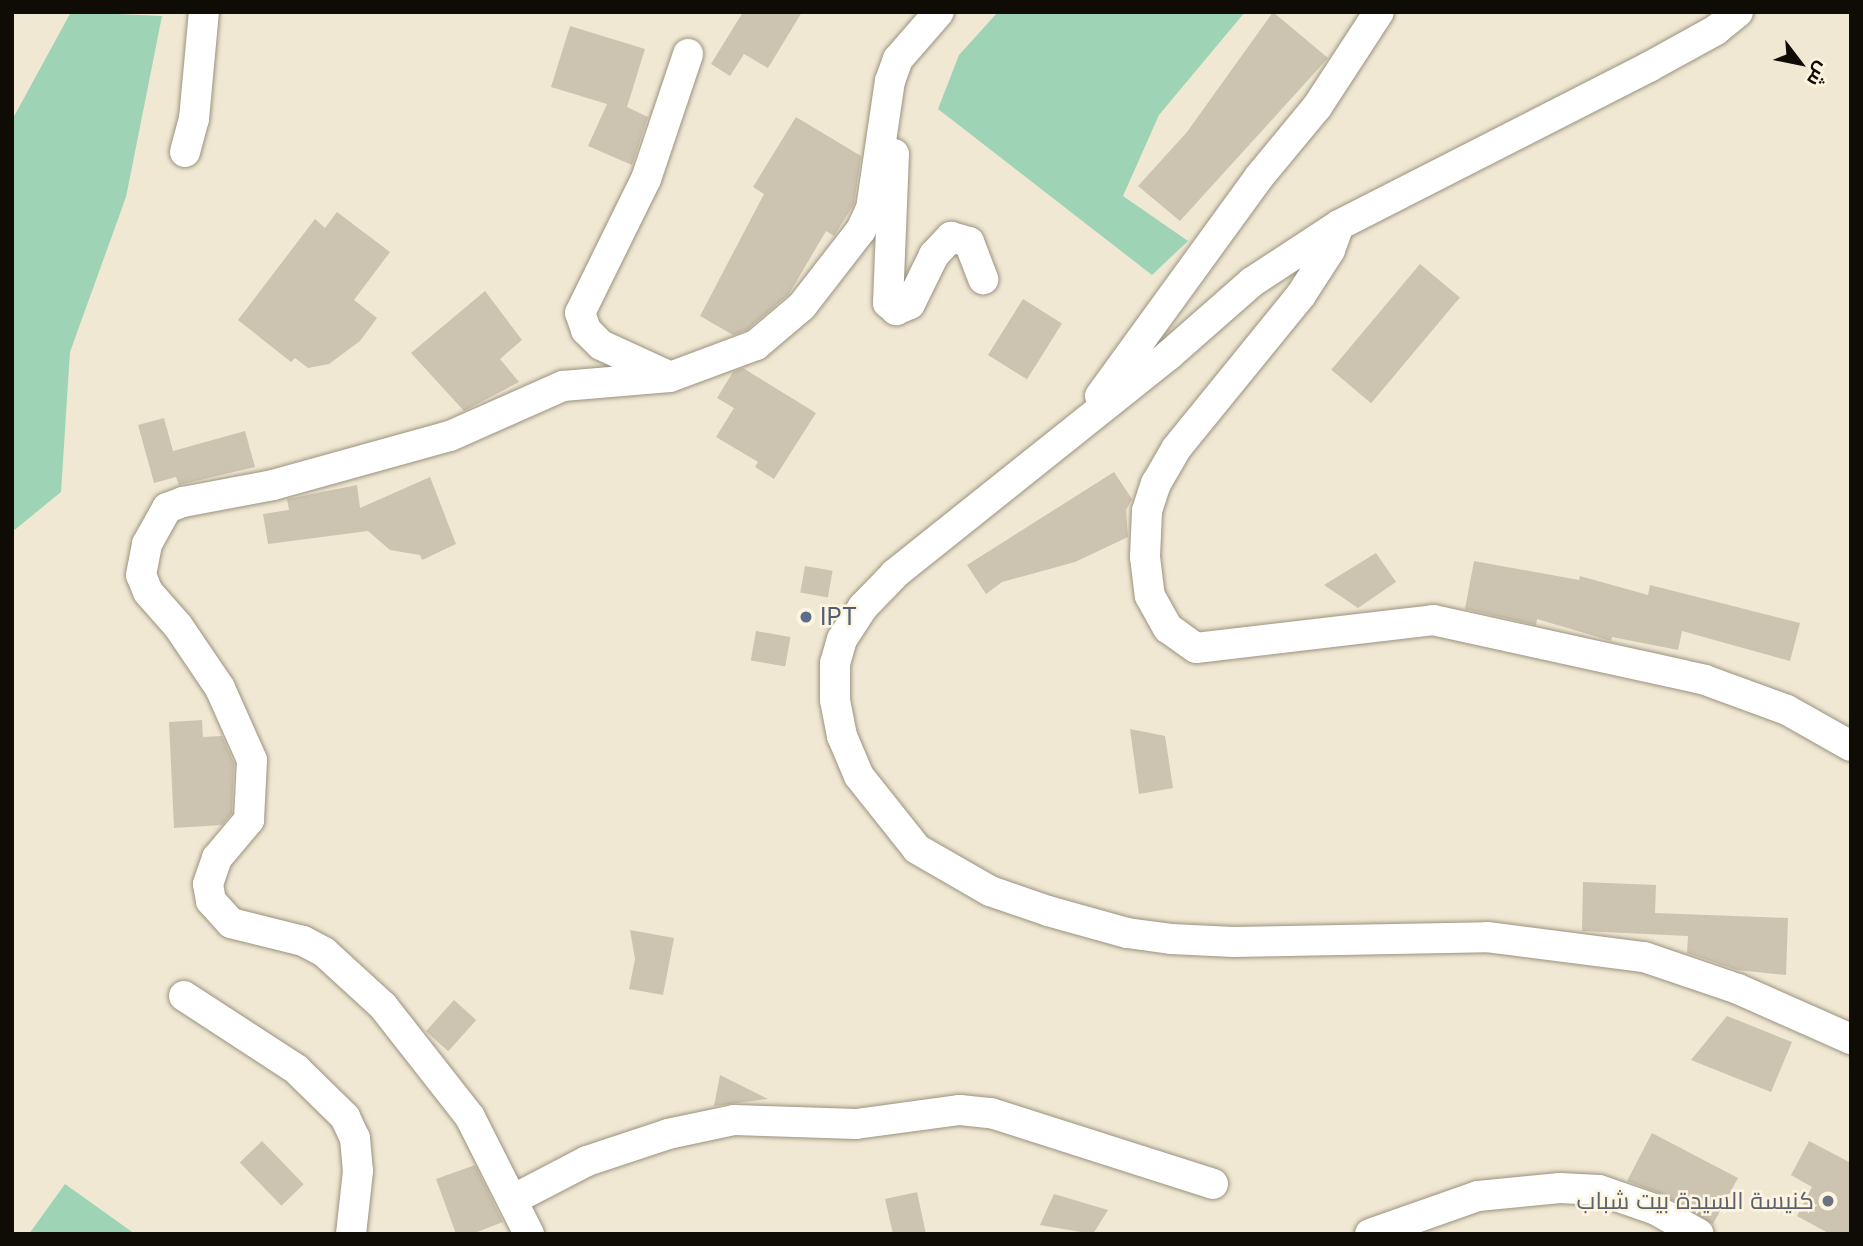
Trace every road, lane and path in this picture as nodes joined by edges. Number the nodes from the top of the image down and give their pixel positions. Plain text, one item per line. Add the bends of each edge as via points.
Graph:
1 (204, 12) edge
2 (939, 12) edge
3 (1379, 12) edge
4 (1738, 12) edge
5 (688, 54) dead end
6 (890, 80) junction
7 (185, 152) dead end
8 (1339, 225) junction
9 (983, 279) dead end
10 (670, 377) junction
11 (1074, 432) junction
12 (1851, 746) edge
13 (184, 996) dead end
14 (1851, 1039) edge
15 (1213, 1184) dead end
16 (514, 1199) junction
17 (351, 1234) edge
18 (529, 1234) edge
19 (1370, 1234) edge
20 (1699, 1234) edge

1 - 7 street via 194,119
2 - 6 street via 898,59
3 - 11 street via 1317,107 1259,177
4 - 8 street via 1716,30 1648,67
5 - 10 street via 646,179 580,313 586,330 601,345
6 - 9 street via 894,186 888,303 896,310 910,304 934,255 951,237 969,242
6 - 10 street via 871,209 835,266 802,306 756,345
8 - 11 street via 1252,282
8 - 12 street via 1330,250 1301,295 1176,449 1156,483 1147,512 1145,557 1150,596 1168,628 1196,648 1433,620 1705,680 1787,710
10 - 16 street via 563,386 450,436 273,485 183,502 167,508 155,524 142,560 148,592 178,626 220,688 252,760 249,820 217,858 208,884 211,901 231,923 303,941 340,962 383,1006 470,1117
11 - 14 street via 895,574 863,607 842,639 835,663 835,700 842,736 859,776 917,849 990,891 1127,933 1234,942 1487,937 1644,957 1738,989
13 - 17 street via 296,1069 345,1117 355,1138 358,1171
15 - 16 street via 991,1113 960,1110 856,1124 721,1123 668,1134 587,1161
16 - 18 street
19 - 20 street via 1478,1196 1560,1188 1599,1190 1654,1209

